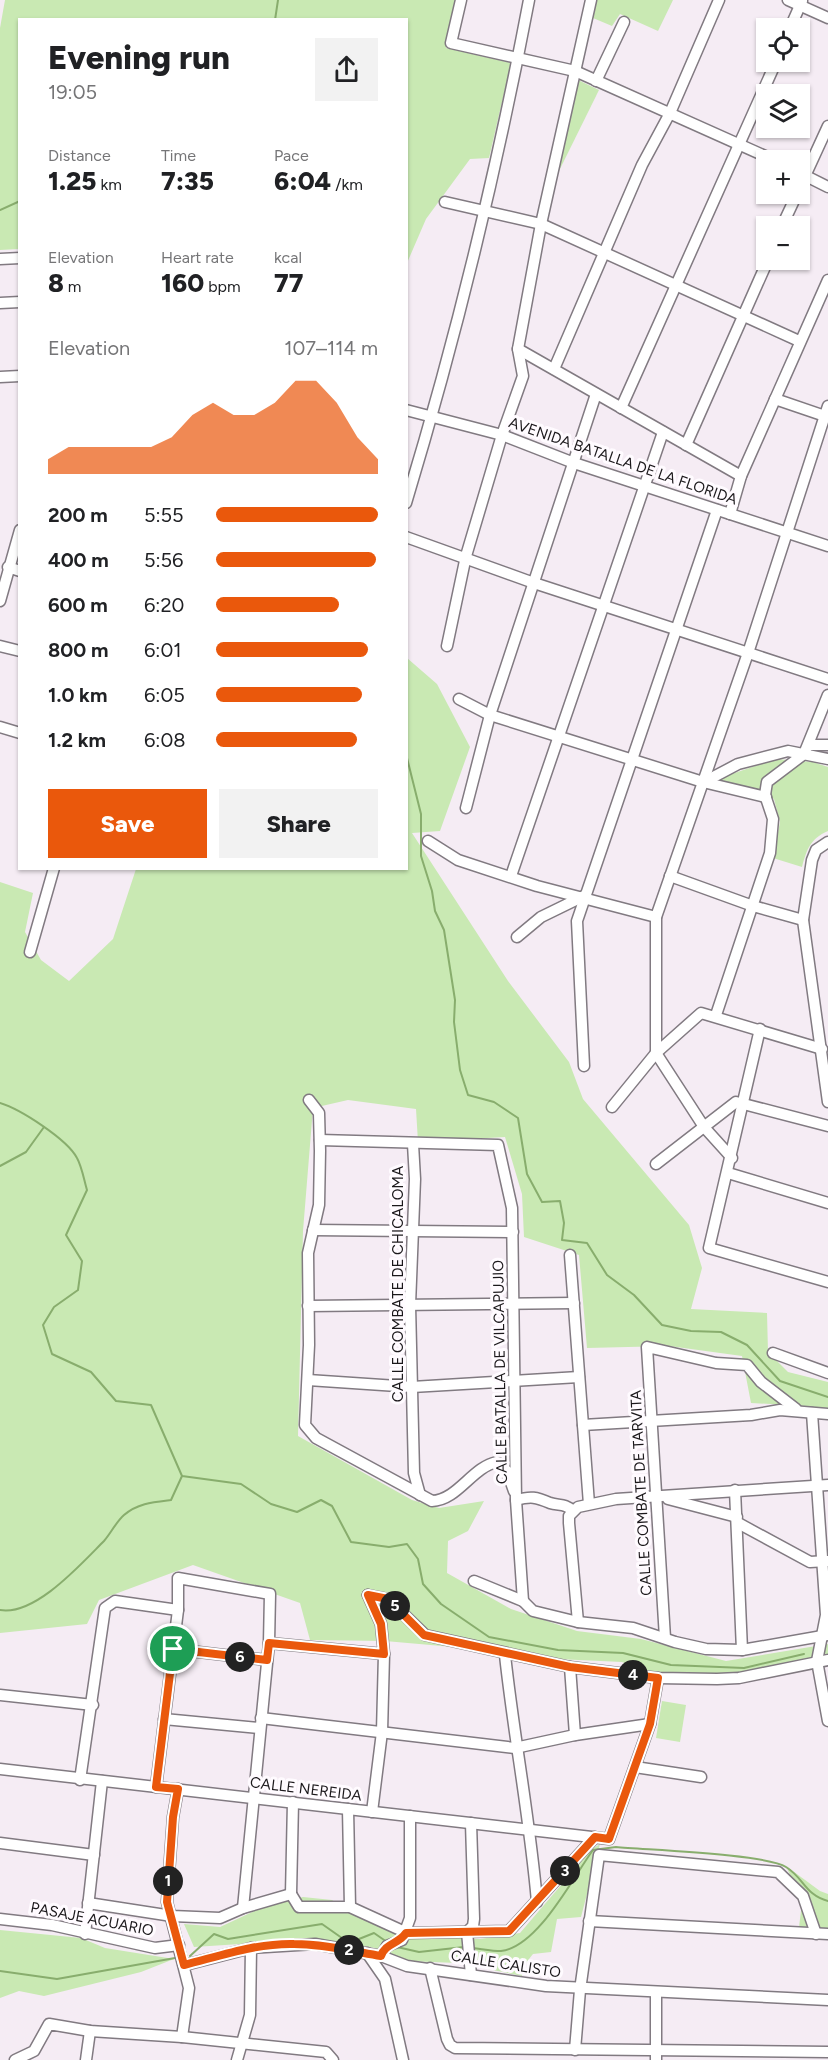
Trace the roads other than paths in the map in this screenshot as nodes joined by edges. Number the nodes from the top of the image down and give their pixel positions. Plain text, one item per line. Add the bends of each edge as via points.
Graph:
1 (461, 0) edge
2 (529, 0) edge
3 (591, 0) edge
4 (719, 0) edge
5 (788, 0) edge
6 (802, 3) edge
7 (795, 18) edge
8 (828, 18) edge
9 (624, 22) dead end
10 (518, 58) junction
11 (574, 71) junction
12 (771, 72) edge
13 (596, 81) junction
14 (670, 113) junction
15 (828, 126) edge
16 (739, 144) junction
17 (756, 152) edge
18 (810, 159) edge
19 (810, 178) edge
20 (828, 187) edge
21 (445, 202) dead end
22 (483, 211) junction
23 (541, 224) junction
24 (605, 253) junction
25 (18, 258) edge
26 (0, 259) edge
27 (764, 270) edge
28 (827, 283) edge
29 (676, 285) junction
30 (18, 302) edge
31 (0, 303) edge
32 (744, 316) junction
33 (799, 341) junction
34 (518, 349) junction
35 (554, 369) junction
36 (18, 376) edge
37 (0, 377) edge
38 (596, 394) junction
39 (775, 399) junction
40 (621, 408) junction
41 (408, 410) edge
42 (827, 413) edge
43 (433, 416) junction
44 (663, 432) junction
45 (502, 435) junction
46 (686, 445) junction
47 (574, 463) junction
48 (741, 476) junction
49 (645, 486) junction
50 (408, 497) edge
51 (717, 510) junction
52 (730, 514) junction
53 (787, 533) junction
54 (18, 536) edge
55 (408, 538) edge
56 (828, 546) edge
57 (466, 556) junction
58 (8, 567) junction
59 (18, 570) edge
60 (534, 582) junction
61 (0, 601) edge
62 (604, 605) junction
63 (676, 629) junction
64 (0, 646) edge
65 (447, 646) dead end
66 (18, 650) edge
67 (748, 652) junction
68 (828, 679) edge
69 (828, 695) edge
70 (459, 699) dead end
71 (490, 715) junction
72 (0, 727) edge
73 (18, 732) edge
74 (561, 736) junction
75 (828, 745) edge
76 (807, 749) junction
77 (632, 759) junction
78 (828, 759) edge
79 (704, 782) junction
80 (766, 797) junction
81 (465, 808) dead end
82 (428, 841) dead end
83 (828, 842) edge
84 (54, 870) edge
85 (511, 876) junction
86 (670, 876) junction
87 (584, 896) junction
88 (753, 906) junction
89 (656, 917) junction
90 (803, 920) junction
91 (518, 937) dead end
92 (30, 952) dead end
93 (716, 1015) junction
94 (760, 1029) junction
95 (822, 1049) junction
96 (656, 1053) junction
97 (584, 1066) dead end
98 (309, 1100) dead end
99 (828, 1102) edge
100 (743, 1103) junction
101 (612, 1107) dead end
102 (828, 1126) edge
103 (704, 1127) junction
104 (320, 1140) junction
105 (413, 1143) junction
106 (732, 1158) junction
107 (656, 1164) dead end
108 (728, 1173) junction
109 (828, 1203) edge
110 (313, 1230) junction
111 (414, 1231) junction
112 (513, 1232) junction
113 (570, 1255) dead end
114 (828, 1282) edge
115 (574, 1303) junction
116 (514, 1304) junction
117 (410, 1305) junction
118 (308, 1306) junction
119 (773, 1353) dead end
120 (828, 1373) edge
121 (579, 1377) junction
122 (308, 1380) junction
123 (513, 1381) junction
124 (412, 1387) junction
125 (796, 1409) junction
126 (812, 1413) junction
127 (828, 1414) edge
128 (652, 1420) junction
129 (583, 1425) junction
130 (822, 1486) edge
131 (735, 1490) junction
132 (420, 1495) junction
133 (656, 1496) junction
134 (516, 1500) junction
135 (589, 1504) junction
136 (573, 1511) junction
137 (738, 1520) junction
138 (825, 1562) edge
139 (474, 1581) dead end
140 (523, 1601) junction
141 (178, 1610) junction
142 (578, 1622) junction
143 (825, 1635) edge
144 (665, 1638) junction
145 (269, 1643) junction
146 (173, 1649) junction
147 (742, 1650) junction
148 (384, 1654) junction
149 (505, 1655) junction
150 (267, 1660) junction
151 (823, 1660) edge
152 (570, 1667) junction
153 (658, 1678) junction
154 (0, 1695) edge
155 (93, 1706) junction
156 (164, 1719) junction
157 (828, 1721) edge
158 (260, 1723) junction
159 (650, 1724) junction
160 (382, 1732) junction
161 (575, 1735) junction
162 (515, 1748) junction
163 (635, 1767) junction
164 (0, 1769) edge
165 (701, 1777) dead end
166 (80, 1780) junction
167 (102, 1781) junction
168 (156, 1787) junction
169 (178, 1789) junction
170 (252, 1798) junction
171 (292, 1802) junction
172 (348, 1809) junction
173 (372, 1812) junction
174 (410, 1816) junction
175 (471, 1823) junction
176 (531, 1830) junction
177 (595, 1837) junction
178 (0, 1843) edge
179 (94, 1855) junction
180 (291, 1894) junction
181 (537, 1902) junction
182 (88, 1904) junction
183 (350, 1907) junction
184 (243, 1908) junction
185 (172, 1916) junction
186 (0, 1919) edge
187 (589, 1921) junction
188 (467, 1932) junction
189 (406, 1933) junction
190 (85, 1934) junction
191 (816, 1934) junction
192 (828, 1934) edge
193 (179, 1945) junction
194 (251, 1948) junction
195 (367, 1953) junction
196 (381, 1956) junction
197 (184, 1965) junction
198 (430, 1968) junction
199 (471, 1975) junction
200 (580, 1990) junction
201 (656, 1993) junction
202 (828, 2000) edge
203 (90, 2031) junction
204 (182, 2037) junction
205 (240, 2043) junction
206 (575, 2050) junction
207 (828, 2052) edge
208 (656, 2055) edge
209 (15, 2060) edge
210 (86, 2060) edge
211 (237, 2060) edge
212 (333, 2060) edge
213 (403, 2060) edge

1 - 10 street via 451,43
2 - 10 street
3 - 11 street
4 - 14 street
5 - 6 street
6 - 7 street
6 - 8 street
9 - 13 street
10 - 11 street
10 - 22 street
11 - 13 street
11 - 23 street
12 - 16 street
13 - 14 street
14 - 16 street
14 - 24 street via 642,165
15 - 18 street
16 - 17 street
16 - 29 street
19 - 20 street
21 - 22 street
22 - 23 street
22 - 43 street
23 - 24 street
23 - 34 street
24 - 29 street
24 - 35 street
25 - 26 street
27 - 32 street
28 - 33 street
29 - 32 street
29 - 40 street
30 - 31 street
32 - 33 street
32 - 46 street
33 - 39 street
34 - 35 street
34 - 45 street via 523,376
35 - 38 street
36 - 37 street
38 - 40 street
38 - 47 street
39 - 42 street
39 - 48 street
40 - 44 street
41 - 43 street, AVENIDA BATALLA DE LA FLORIDA
42 - 53 street
43 - 45 street, AVENIDA BATALLA DE LA FLORIDA
43 - 50 street
44 - 46 street
44 - 49 street
45 - 47 street, AVENIDA BATALLA DE LA FLORIDA
45 - 57 street
46 - 48 street
47 - 49 street, AVENIDA BATALLA DE LA FLORIDA
47 - 60 street
48 - 52 street
49 - 51 street, AVENIDA BATALLA DE LA FLORIDA
49 - 62 street
51 - 52 street, AVENIDA BATALLA DE LA FLORIDA
51 - 63 street
52 - 53 street, AVENIDA BATALLA DE LA FLORIDA
53 - 56 street, AVENIDA BATALLA DE LA FLORIDA
53 - 67 street
54 - 58 street
55 - 57 street
57 - 60 street
57 - 65 street
58 - 59 street
58 - 61 street
60 - 62 street
60 - 71 street
62 - 63 street
62 - 74 street
63 - 67 street
63 - 77 street
64 - 66 street
67 - 68 street
67 - 79 street
69 - 76 street
70 - 71 street
71 - 74 street
71 - 81 street
72 - 73 street
74 - 77 street
74 - 85 street
75 - 76 street
76 - 78 street
76 - 79 street via 738,764
76 - 80 street via 766,782
77 - 79 street
77 - 87 street
79 - 80 street
79 - 86 street
80 - 88 street via 773,835
82 - 85 street via 458,860
83 - 90 street via 816,849 812,860
84 - 92 street via 39,940
85 - 87 street
86 - 88 street
86 - 89 street
87 - 89 street
87 - 91 street via 541,917
87 - 97 street via 576,921
88 - 90 street
88 - 93 street
89 - 96 street
90 - 95 street
93 - 94 street
93 - 96 street via 701,1013
94 - 95 street
94 - 100 street
95 - 99 street
96 - 101 street
96 - 103 street
98 - 104 street via 319,1113
100 - 102 street
100 - 103 street via 736,1102
100 - 106 street
103 - 106 street
103 - 107 street
104 - 105 street
104 - 110 street via 319,1205
105 - 111 street, CALLE COMBATE DE CHICALOMA
105 - 112 street, CALLE BATALLA DE VILCAPUJIO via 498,1145 512,1208
106 - 108 street
108 - 109 street
108 - 114 street via 709,1248
110 - 111 street
110 - 118 street via 308,1253
111 - 112 street
111 - 117 street, CALLE COMBATE DE CHICALOMA
112 - 116 street, CALLE BATALLA DE VILCAPUJIO
113 - 115 street
115 - 116 street
115 - 121 street
116 - 117 street
116 - 123 street, CALLE BATALLA DE VILCAPUJIO
117 - 118 street
117 - 124 street, CALLE COMBATE DE CHICALOMA
118 - 122 street
119 - 120 street
121 - 123 street
121 - 129 street
122 - 124 street
122 - 132 street via 304,1413 310,1432
123 - 124 street
123 - 134 street, CALLE BATALLA DE VILCAPUJIO
124 - 132 street, CALLE COMBATE DE CHICALOMA via 414,1473
125 - 126 street
125 - 128 street
125 - 128 street, CALLE COMBATE DE TARVITA via 747,1365 716,1364 647,1347
126 - 127 street
126 - 130 street
128 - 129 street
128 - 133 street, CALLE COMBATE DE TARVITA
129 - 135 street
130 - 131 street
130 - 138 street
131 - 133 street
131 - 137 street
132 - 134 street via 432,1501 445,1498 486,1466 498,1462 507,1471
133 - 135 street
133 - 137 street
133 - 144 street, CALLE COMBATE DE TARVITA
134 - 136 street via 536,1496 564,1504
134 - 140 street, CALLE BATALLA DE VILCAPUJIO
135 - 136 street
136 - 142 street via 569,1523
137 - 138 street via 810,1562
137 - 147 street
138 - 143 street
139 - 140 street
140 - 142 street via 533,1611
141 - 145 street via 178,1578 270,1594
141 - 146 street
141 - 155 street via 115,1600 105,1608
142 - 144 street via 633,1628
143 - 147 street
143 - 151 street
144 - 147 street via 706,1650
145 - 148 street
145 - 150 street
146 - 150 street
146 - 156 street
148 - 149 street via 381,1624 368,1595 388,1599 424,1635
148 - 160 street
149 - 152 street
149 - 162 street
150 - 158 street
151 - 153 street via 739,1678
151 - 157 street
152 - 153 street
152 - 161 street
153 - 159 street
154 - 155 street
155 - 166 street
156 - 158 street
156 - 168 street
158 - 160 street
158 - 170 street
159 - 161 street
159 - 163 street
160 - 162 street
160 - 173 street
161 - 162 street
162 - 176 street
163 - 165 street
163 - 177 street, CALLE NEREIDA via 609,1839
164 - 166 street, CALLE NEREIDA
166 - 167 street, CALLE NEREIDA
167 - 168 street, CALLE NEREIDA
167 - 179 street
168 - 169 street, CALLE NEREIDA
169 - 170 street, CALLE NEREIDA
169 - 185 street via 168,1865 167,1902
170 - 171 street, CALLE NEREIDA
170 - 184 street
171 - 172 street, CALLE NEREIDA
171 - 180 street
172 - 173 street, CALLE NEREIDA
172 - 183 street
173 - 174 street, CALLE NEREIDA
174 - 175 street, CALLE NEREIDA
174 - 189 street via 411,1918
175 - 176 street, CALLE NEREIDA
175 - 188 street via 474,1918
176 - 177 street, CALLE NEREIDA
176 - 181 street
177 - 181 street
178 - 179 street
179 - 182 street
180 - 183 street via 299,1907
180 - 184 street, PASAJE ACUARIO
181 - 188 street via 509,1931
182 - 185 street, PASAJE ACUARIO
182 - 190 street
183 - 189 street
184 - 185 street, PASAJE ACUARIO via 220,1918
185 - 193 street
186 - 190 street, PASAJE ACUARIO via 52,1924
187 - 191 street
187 - 191 street via 599,1855 778,1872 803,1896
187 - 200 street
188 - 189 street
188 - 199 street
189 - 196 street via 402,1940 387,1946
190 - 193 street, PASAJE ACUARIO via 155,1948
191 - 192 street
193 - 197 street
194 - 195 street, CALLE CALISTO via 315,1944
194 - 197 street, CALLE CALISTO
194 - 205 street via 251,2006
195 - 196 street, CALLE CALISTO
195 - 213 street via 385,1979
196 - 198 street, CALLE CALISTO via 407,1966
197 - 204 street via 189,1988
198 - 199 street, CALLE CALISTO
198 - 206 street via 450,2045
199 - 200 street, CALLE CALISTO
200 - 201 street, CALLE CALISTO
200 - 206 street
201 - 202 street, CALLE CALISTO
201 - 208 street
203 - 204 street
203 - 209 street via 49,2024 34,2050
203 - 210 street
204 - 205 street
205 - 211 street
205 - 212 street via 326,2052
206 - 208 street
207 - 208 street

